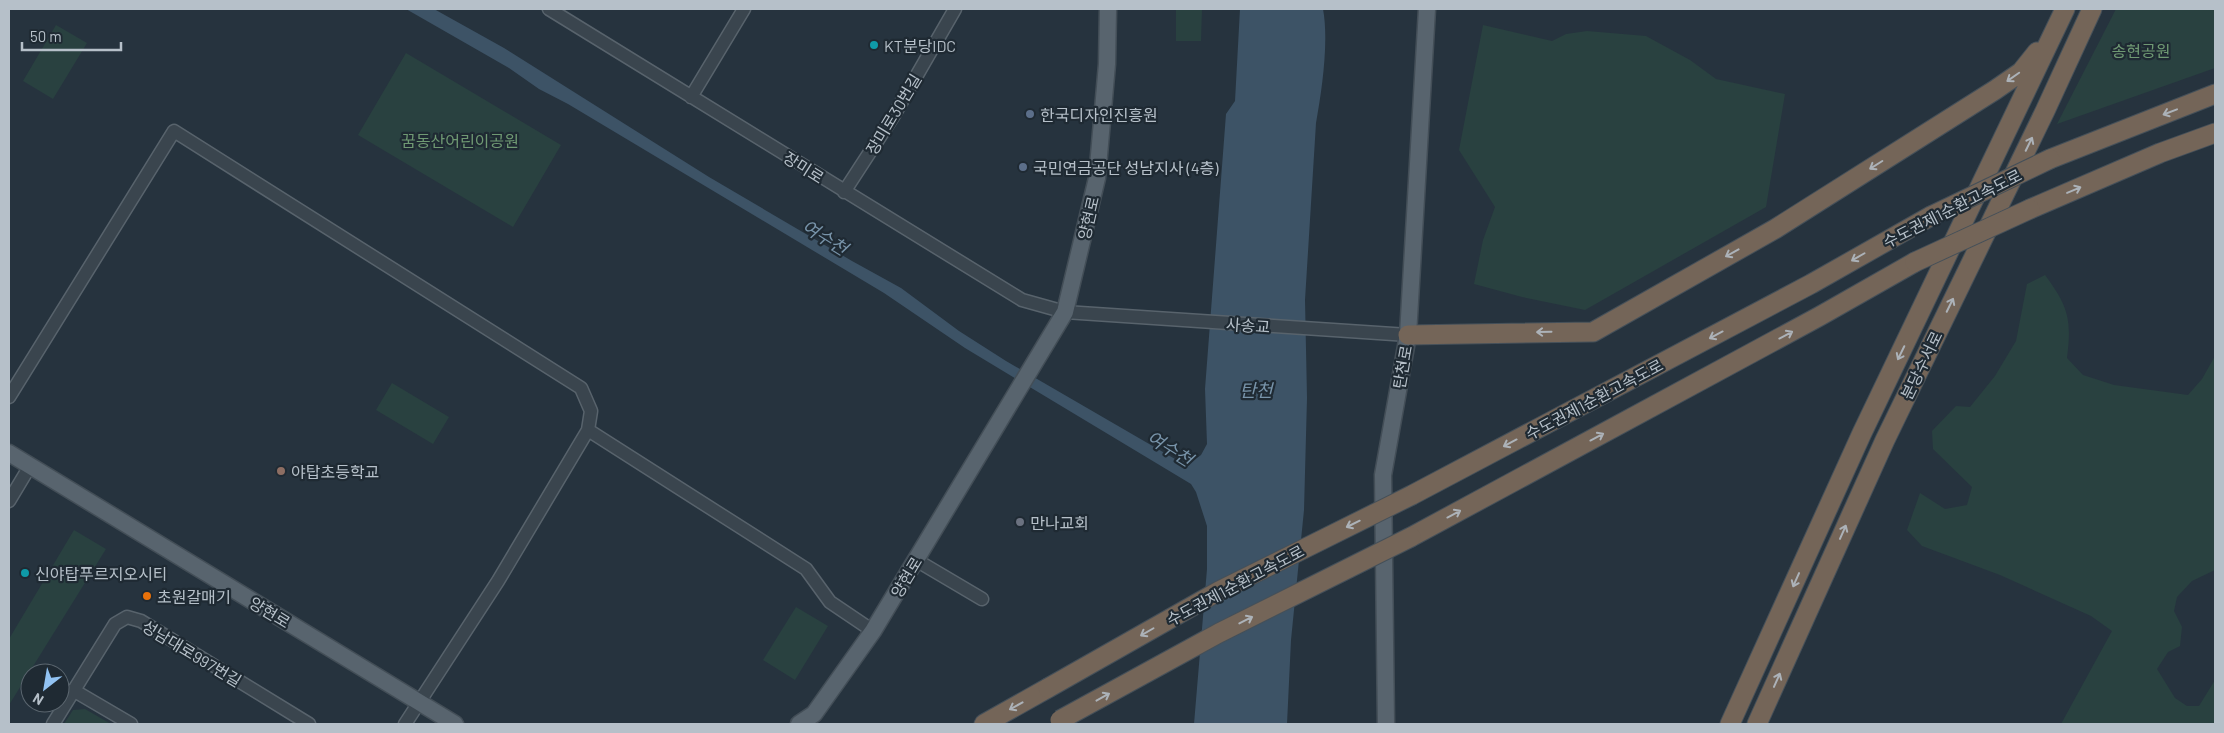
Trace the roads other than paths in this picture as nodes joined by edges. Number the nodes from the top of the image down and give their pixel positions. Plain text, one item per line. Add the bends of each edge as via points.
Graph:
1 (548, 9) edge
2 (744, 9) edge
3 (955, 9) edge
4 (1108, 9) edge
5 (1427, 9) edge
6 (2065, 9) edge
7 (2092, 9) edge
8 (2056, 27) junction
9 (2215, 94) edge
10 (691, 97) junction
11 (2215, 134) edge
12 (844, 192) junction
13 (1065, 312) junction
14 (1408, 335) junction
15 (9, 397) edge
16 (588, 430) junction
17 (9, 453) edge
18 (30, 466) junction
19 (9, 501) edge
20 (916, 560) junction
21 (982, 599) dead end
22 (873, 631) junction
23 (73, 690) junction
24 (420, 702) junction
25 (1056, 722) edge
26 (53, 724) edge
27 (131, 724) edge
28 (309, 724) edge
29 (406, 724) edge
30 (455, 724) edge
31 (799, 724) edge
32 (984, 724) edge
33 (1386, 724) edge
34 (1730, 724) edge
35 (1757, 724) edge

1 - 10 street, 장미로
2 - 10 street
3 - 12 street, 장미로30번길 via 894,115
4 - 13 main road, 양현로 via 1107,64 1097,178
5 - 14 main road, 탄천로
6 - 8 highway, 분당수서로
35 -> 7 highway, 분당수서로 via 1884,440
8 -> 14 highway via 2021,72 1995,90 1775,229 1593,332
8 -> 34 highway, 분당수서로 via 1862,433
9 -> 32 highway, 수도권제1순환고속도로, bridge via 2050,159 1931,216 1812,284 1412,495 1218,591
10 - 12 street, 장미로
25 -> 11 highway, 수도권제1순환고속도로, bridge via 1219,633 1411,537 1915,262 2160,153
12 - 13 street, 장미로 via 1022,300
13 - 14 street, 사송교
13 - 20 main road, 양현로
14 - 33 main road, 탄천로 via 1383,474
15 - 16 street via 174,131 581,388 591,411
16 - 22 street via 806,568 830,602
16 - 24 street via 509,564
17 - 18 main road, 양현로
18 - 19 street
18 - 24 main road, 양현로
20 - 21 street
20 - 22 main road, 양현로
22 - 31 main road, 양현로 via 814,714
23 - 26 street, 성남대로997번길
23 - 27 street
23 - 28 street, 성남대로997번길 via 115,624 127,617 141,621
24 - 29 street
24 - 30 main road, 양현로

